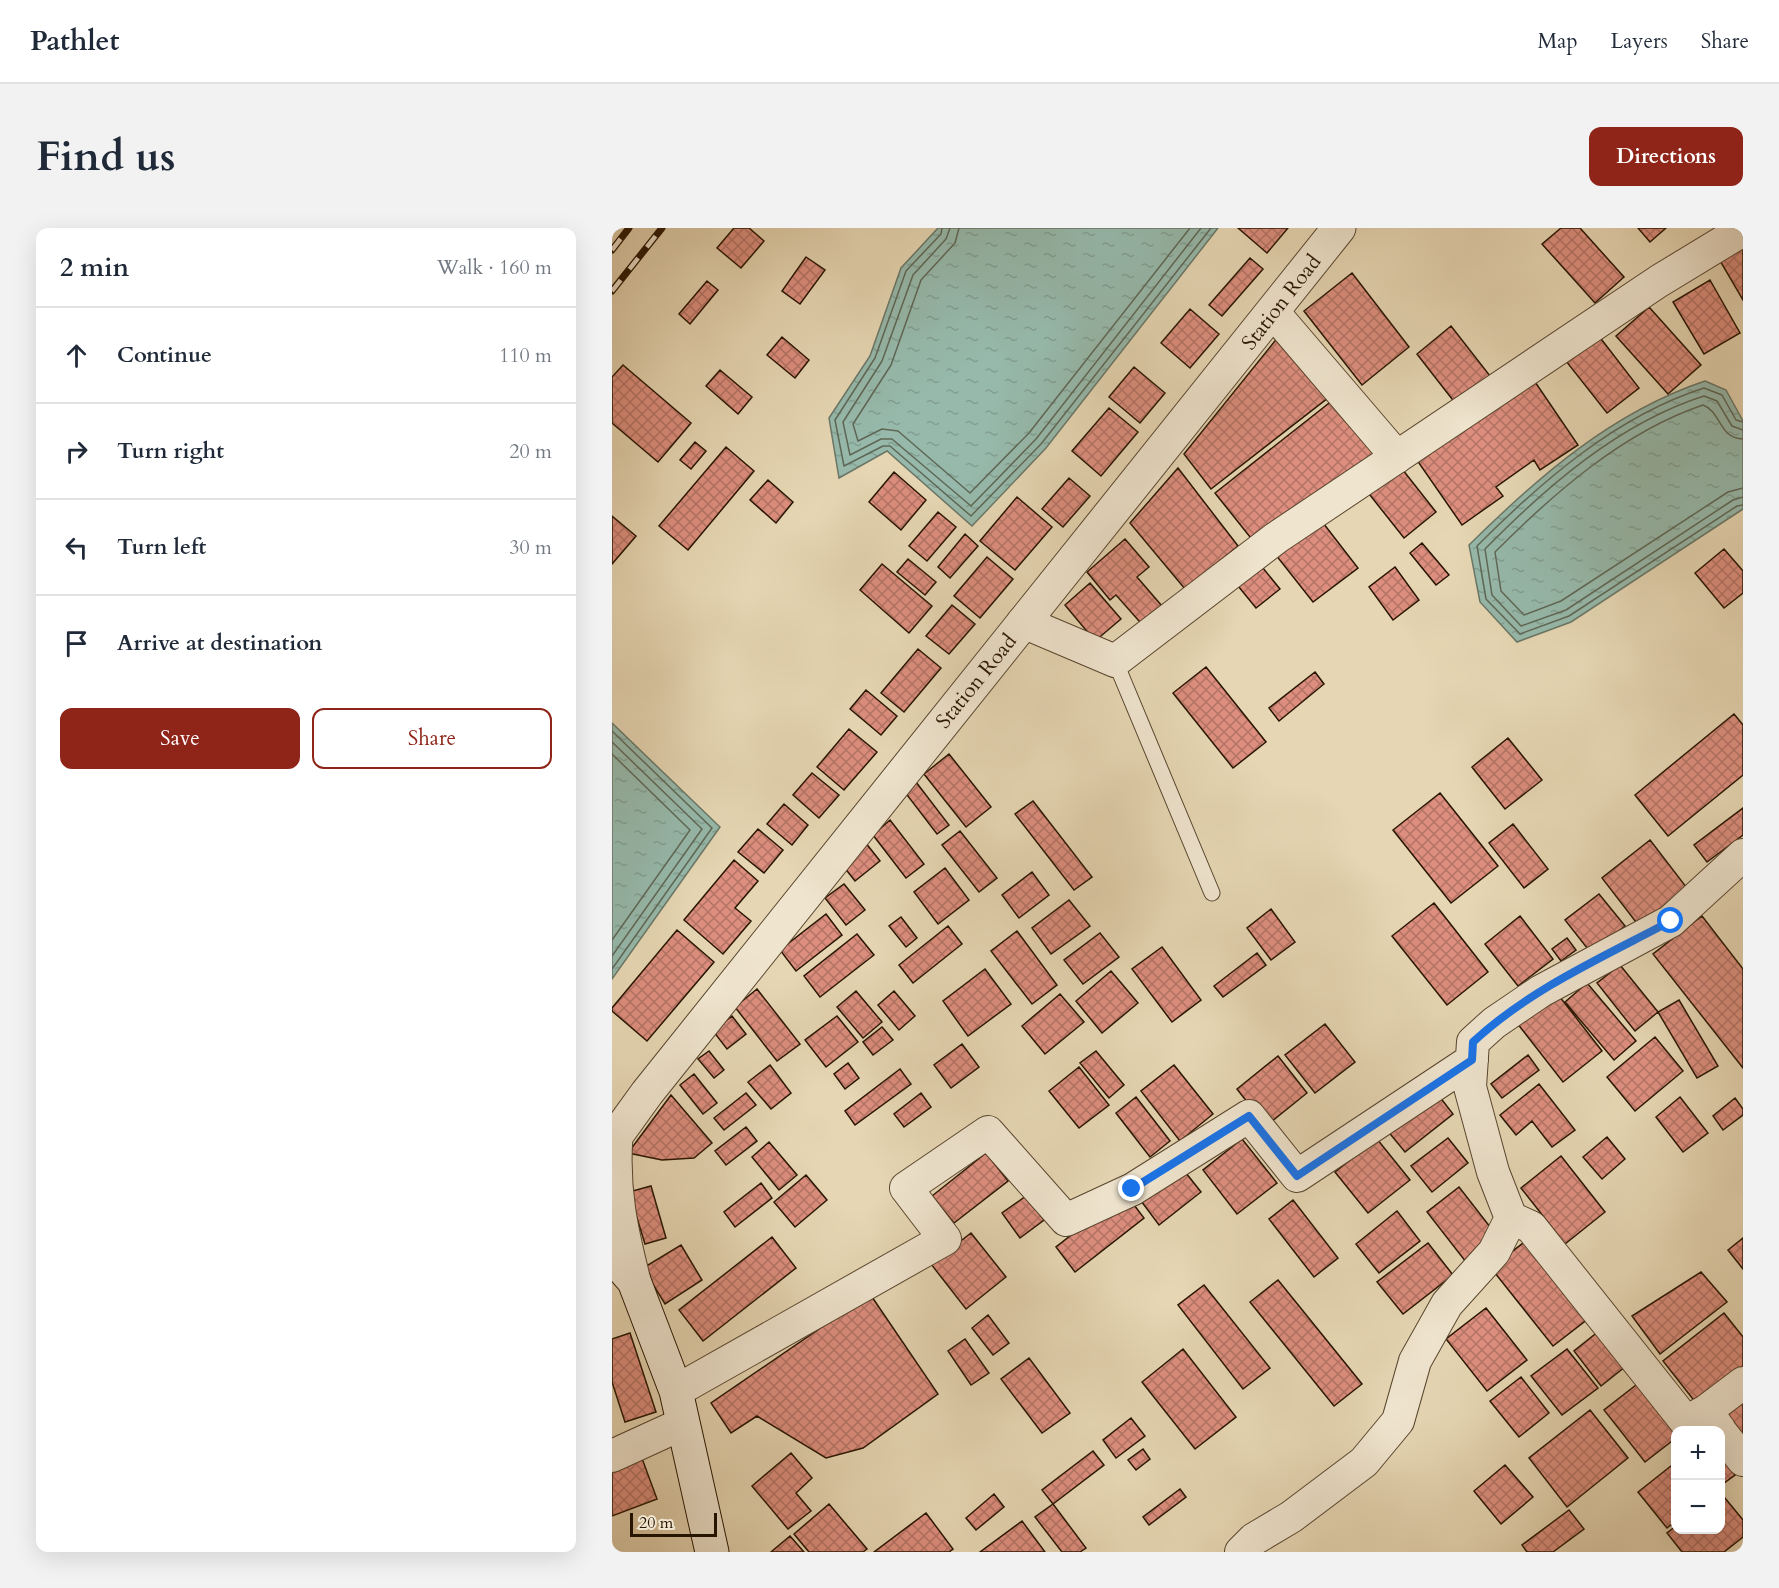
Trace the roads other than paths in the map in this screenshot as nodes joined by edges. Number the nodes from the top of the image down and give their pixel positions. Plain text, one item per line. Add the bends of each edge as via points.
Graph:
1 (1340, 228) edge
2 (1743, 230) edge
3 (1273, 312) junction
4 (1397, 457) junction
5 (1023, 622) junction
6 (1115, 661) junction
7 (1743, 855) edge
8 (1212, 893) dead end
9 (1472, 1060) junction
10 (614, 1137) edge
11 (1511, 1218) junction
12 (612, 1256) edge
13 (634, 1281) junction
14 (1743, 1383) edge
15 (676, 1391) junction
16 (682, 1424) junction
17 (1716, 1424) edge
18 (612, 1456) edge
19 (1743, 1460) edge
20 (712, 1552) edge
21 (1241, 1552) edge

1 - 3 street, Station Road
2 - 4 street via 1659,281
3 - 4 street
3 - 5 street, Station Road
4 - 6 street via 1276,538
5 - 6 street
5 - 10 street, Station Road
6 - 8 lane
7 - 9 street via 1671,921 1540,991 1494,1023 1473,1042
9 - 11 street via 1470,1087 1493,1172
9 - 15 street via 1297,1176 1249,1116 1132,1189 1066,1220 988,1132 906,1188 945,1239
10 - 13 street, Station Road via 617,1214
11 - 17 street via 1531,1227 1686,1422
11 - 21 street via 1494,1252 1447,1304 1420,1352 1398,1421 1364,1462
12 - 13 street
13 - 15 street
14 - 17 street
15 - 16 street
16 - 18 street
16 - 20 street
17 - 19 street

